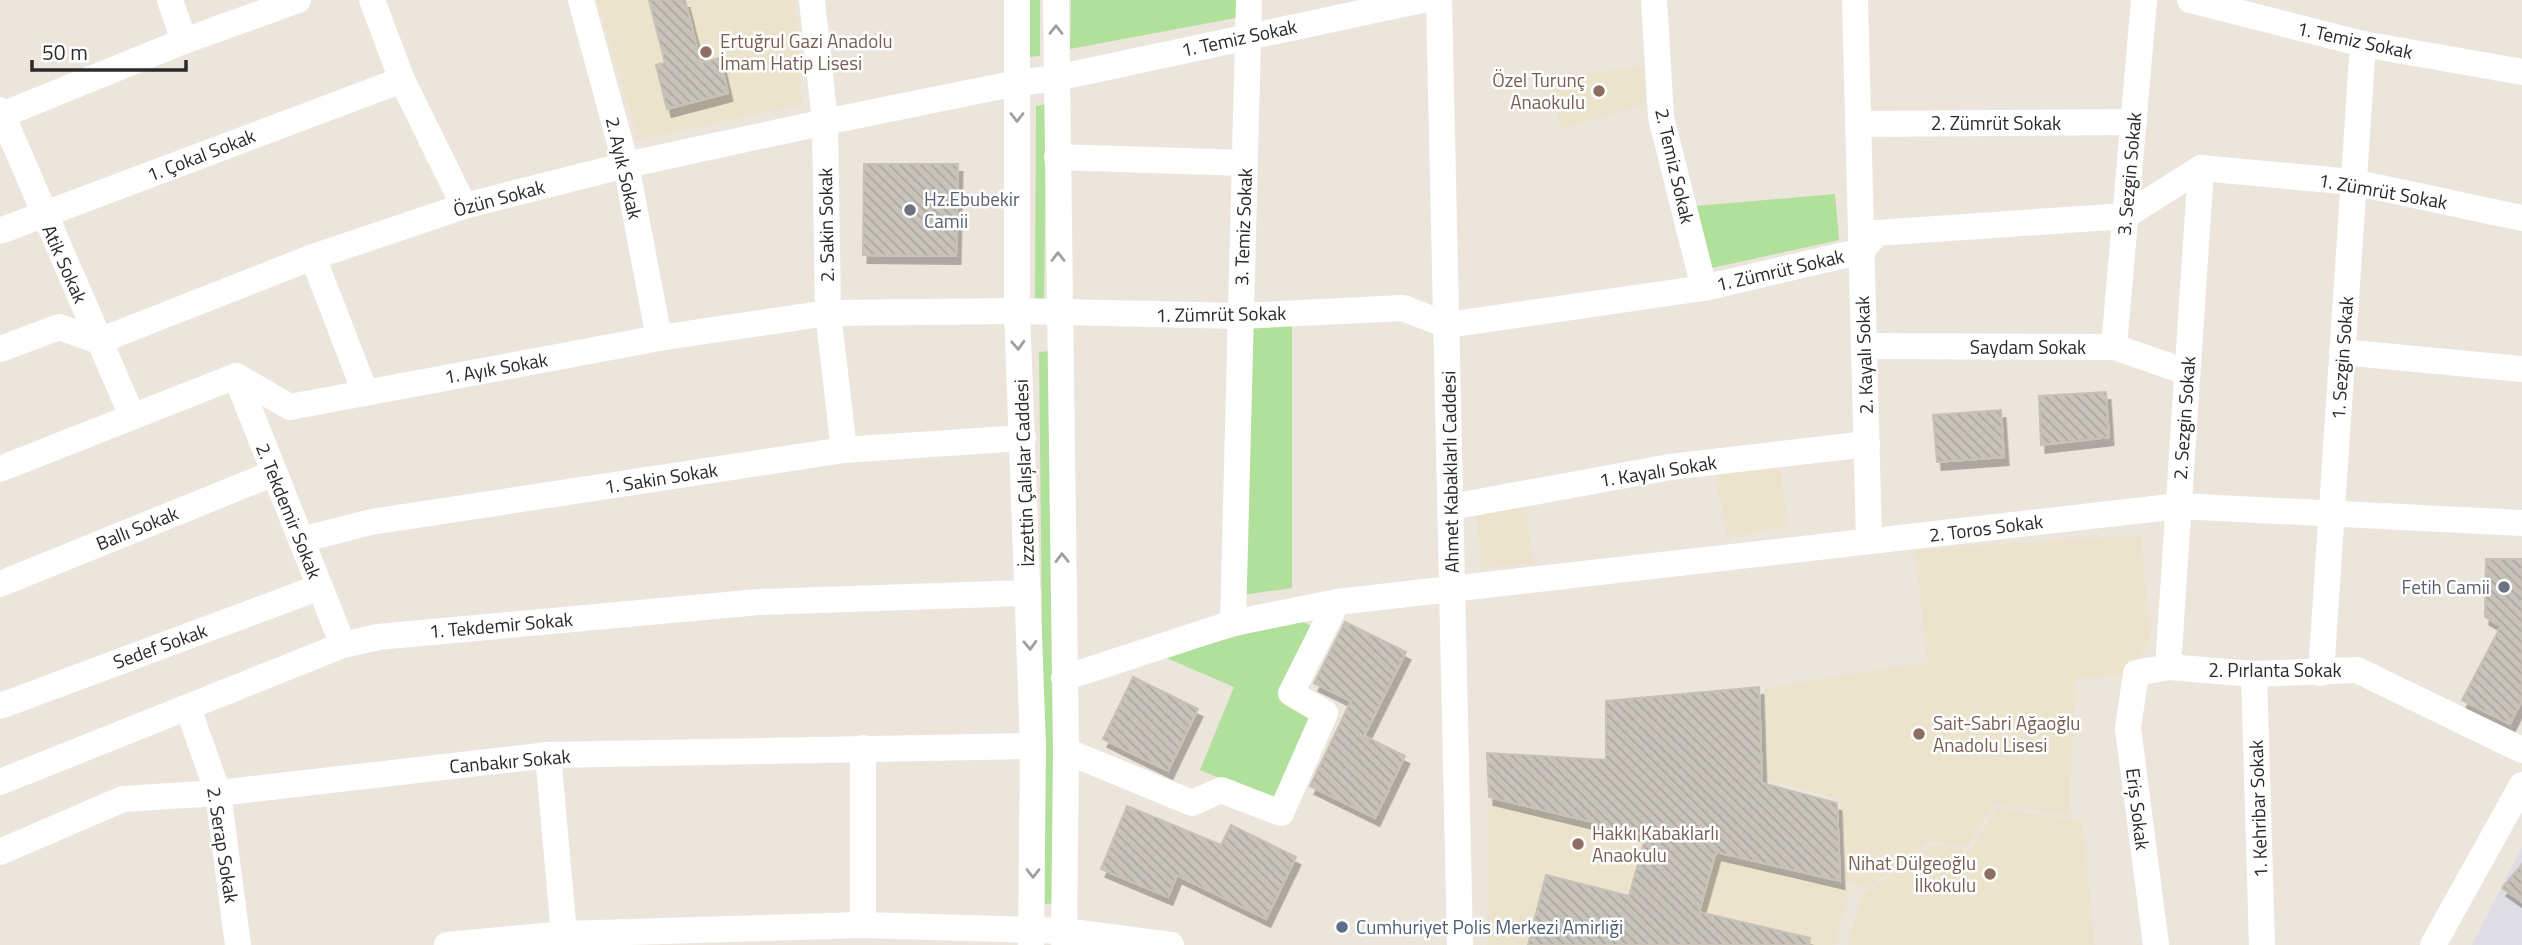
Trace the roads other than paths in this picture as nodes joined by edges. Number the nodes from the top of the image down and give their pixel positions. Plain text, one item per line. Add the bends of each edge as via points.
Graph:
1 (170, 0) edge
2 (298, 0) edge
3 (372, 0) edge
4 (581, 0) edge
5 (812, 0) edge
6 (1017, 0) edge
7 (1056, 0) edge
8 (1249, 0) edge
9 (1422, 0) edge
10 (1439, 0) edge
11 (1654, 0) edge
12 (1855, 0) edge
13 (2144, 0) edge
14 (2190, 0) edge
15 (1248, 36) junction
16 (184, 41) junction
17 (2363, 44) junction
18 (2522, 72) edge
19 (1056, 78) junction
20 (402, 80) junction
21 (1017, 83) junction
22 (1, 113) edge
23 (825, 122) junction
24 (2134, 122) junction
25 (1858, 124) junction
26 (1057, 157) junction
27 (1245, 163) junction
28 (626, 165) junction
29 (2201, 168) junction
30 (2354, 182) junction
31 (464, 206) junction
32 (43, 215) junction
33 (2125, 216) junction
34 (2522, 218) edge
35 (0, 231) edge
36 (1861, 251) junction
37 (313, 257) junction
38 (1704, 288) junction
39 (1017, 311) junction
40 (828, 313) junction
41 (1058, 314) junction
42 (1241, 316) junction
43 (1447, 325) junction
44 (659, 338) junction
45 (99, 341) junction
46 (1864, 346) junction
47 (2114, 347) junction
48 (0, 349) edge
49 (2342, 352) junction
50 (2522, 369) edge
51 (2187, 372) junction
52 (236, 376) junction
53 (365, 392) junction
54 (132, 416) junction
55 (1023, 438) junction
56 (1867, 444) junction
57 (844, 450) junction
58 (0, 468) edge
59 (274, 473) junction
60 (2179, 506) junction
61 (1451, 507) junction
62 (2332, 511) junction
63 (2522, 523) edge
64 (301, 540) junction
65 (1869, 541) junction
66 (0, 584) edge
67 (320, 587) junction
68 (1452, 590) junction
69 (1028, 593) junction
70 (1337, 602) junction
71 (1233, 623) junction
72 (343, 645) junction
73 (2168, 667) junction
74 (2136, 673) joint
75 (2321, 673) junction
76 (2254, 674) junction
77 (1064, 678) junction
78 (0, 706) edge
79 (188, 708) junction
80 (1033, 746) junction
81 (863, 748) junction
82 (2522, 750) edge
83 (1066, 751) junction
84 (548, 755) junction
85 (0, 782) edge
86 (2522, 785) edge
87 (218, 793) junction
88 (2522, 816) edge
89 (2494, 834) junction
90 (0, 852) edge
91 (863, 925) junction
92 (564, 934) junction
93 (1032, 937) edge
94 (1064, 938) edge
95 (239, 945) edge
96 (447, 945) edge
97 (1171, 945) edge
98 (1460, 945) edge
99 (2156, 945) edge
100 (2262, 945) edge
101 (2432, 945) edge

1 - 16 street
2 - 16 street
3 - 20 street
4 - 28 street, 2. Ayık Sokak
5 - 23 street, 2. Sakin Sokak
6 - 21 street, İzzettin Çalışlar Caddesi
19 -> 7 street, İzzettin Çalışlar Caddesi
8 - 15 street, 3. Temiz Sokak
9 - 15 street, 1. Temiz Sokak
10 - 43 street, Ahmet Kabaklarlı Caddesi
11 - 38 street, 2. Temiz Sokak via 1661,117
12 - 25 street, 2. Kayalı Sokak
13 - 24 street, 3. Sezgin Sokak
14 - 17 street, 1. Temiz Sokak
15 - 19 street, 1. Temiz Sokak
15 - 27 street, 3. Temiz Sokak
16 - 22 street
17 - 18 street, 1. Temiz Sokak
17 - 30 street, 1. Sezgin Sokak
19 - 21 street, 1. Temiz Sokak
19 - 26 street, İzzettin Çalışlar Caddesi
20 - 31 street
20 - 32 street, 1. Çokal Sokak
21 - 23 street, Özün Sokak
21 -> 39 street, İzzettin Çalışlar Caddesi
22 - 32 street, Atik Sokak
23 - 28 street, Özün Sokak
23 - 40 street, 2. Sakin Sokak
24 - 25 street, 2. Zümrüt Sokak
24 - 33 street, 3. Sezgin Sokak
25 - 36 street, 2. Kayalı Sokak
26 - 27 street
41 -> 26 street, İzzettin Çalışlar Caddesi
27 - 42 street, 3. Temiz Sokak
28 - 31 street, Özün Sokak
28 - 44 street, 2. Ayık Sokak
29 - 30 street, 1. Zümrüt Sokak
29 - 33 street, 1. Zümrüt Sokak
29 - 51 street, 2. Sezgin Sokak
30 - 34 street, 1. Zümrüt Sokak
30 - 49 street, 1. Sezgin Sokak
31 - 37 street, Özün Sokak
32 - 35 street, 1. Çokal Sokak
32 - 45 street, Atik Sokak
33 - 36 street, 1. Zümrüt Sokak via 1876,233
33 - 47 street, 3. Sezgin Sokak
36 - 38 street, 1. Zümrüt Sokak
36 - 46 street, 2. Kayalı Sokak
37 - 45 street, Özün Sokak
37 - 53 street
38 - 43 street, 1. Zümrüt Sokak
39 - 40 street, 1. Ayık Sokak
39 - 41 street, 1. Zümrüt Sokak
39 -> 55 street, İzzettin Çalışlar Caddesi
40 - 44 street, 1. Ayık Sokak
40 - 57 street, 2. Sakin Sokak
41 - 42 street, 1. Zümrüt Sokak
77 -> 41 street, İzzettin Çalışlar Caddesi
42 - 43 street, 1. Zümrüt Sokak via 1403,308
42 - 71 street, 3. Temiz Sokak
43 - 61 street, Ahmet Kabaklarlı Caddesi
44 - 53 street, 1. Ayık Sokak
45 - 48 street via 59,327
45 - 54 street, Atik Sokak
46 - 47 street, Saydam Sokak
46 - 56 street, 2. Kayalı Sokak
47 - 51 street, Saydam Sokak
49 - 50 street
49 - 62 street, 1. Sezgin Sokak
51 - 60 street, 2. Sezgin Sokak
52 - 53 street, 1. Ayık Sokak via 290,407
52 - 54 street
52 - 59 street, 2. Tekdemir Sokak
54 - 58 street
55 - 57 street, 1. Sakin Sokak
55 - 69 street, İzzettin Çalışlar Caddesi
56 - 61 street, 1. Kayalı Sokak via 1670,467
56 - 65 street, 2. Kayalı Sokak
57 - 64 street, 1. Sakin Sokak via 371,522
59 - 64 street, 2. Tekdemir Sokak
59 - 66 street, Ballı Sokak
60 - 62 street, 2. Toros Sokak
60 - 65 street, 2. Toros Sokak
60 - 73 street, 2. Sezgin Sokak
61 - 68 street, Ahmet Kabaklarlı Caddesi
62 - 63 street, 2. Toros Sokak
62 - 75 street, 1. Sezgin Sokak
64 - 67 street, 2. Tekdemir Sokak
65 - 68 street, 2. Toros Sokak
67 - 72 street, 2. Tekdemir Sokak
67 - 78 street, Sedef Sokak
68 - 70 street, 2. Toros Sokak
68 - 98 street, Ahmet Kabaklarlı Caddesi
69 - 72 street, 1. Tekdemir Sokak via 760,602 378,637
69 -> 80 street, İzzettin Çalışlar Caddesi
70 - 71 street, 2. Toros Sokak
70 - 83 street via 1291,693 1325,713 1281,813 1221,790 1192,803
71 - 77 street, 2. Toros Sokak
72 - 79 street, 1. Tekdemir Sokak
73 - 74 street, 2. Pırlanta Sokak
73 - 76 street, 2. Pırlanta Sokak
74 - 99 street, Eriş Sokak via 2128,728
75 - 76 street, 2. Pırlanta Sokak
75 - 82 street, 2. Pırlanta Sokak via 2357,670
76 - 100 street, 1. Kehribar Sokak
77 - 83 street, İzzettin Çalışlar Caddesi
79 - 85 street, 1. Tekdemir Sokak
79 - 87 street, 2. Serap Sokak
80 - 81 street, Canbakır Sokak
80 -> 93 street, İzzettin Çalışlar Caddesi
81 - 84 street, Canbakır Sokak
81 - 91 street
83 - 94 street, İzzettin Çalışlar Caddesi
84 - 87 street, Canbakır Sokak
84 - 92 street
86 - 89 street
87 - 90 street, Canbakır Sokak via 123,799
87 - 95 street, 2. Serap Sokak
88 - 89 street
89 - 101 street
91 - 92 street
91 - 93 street
92 - 96 street
93 - 94 street
94 - 97 street

